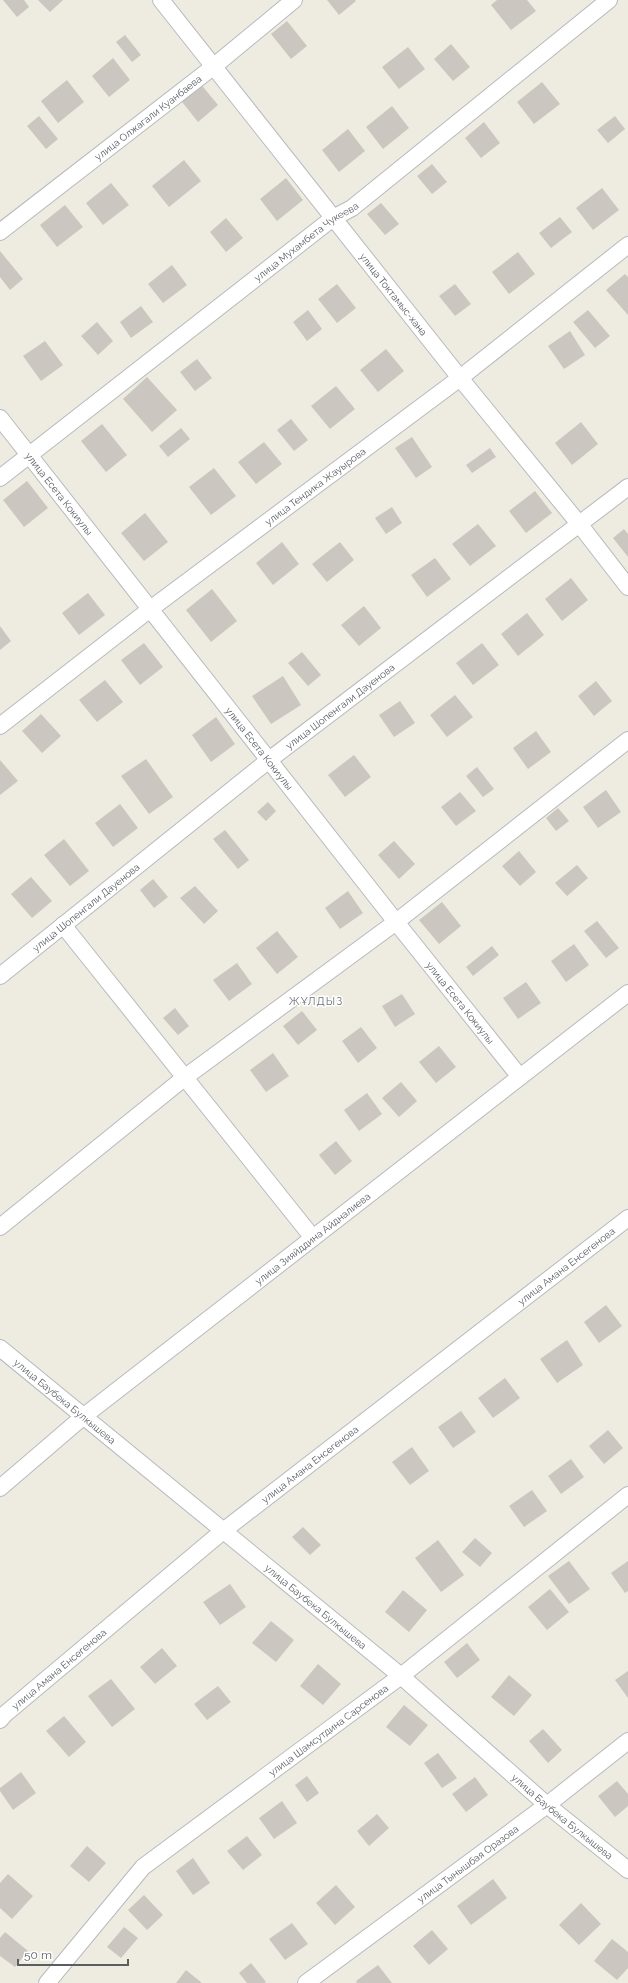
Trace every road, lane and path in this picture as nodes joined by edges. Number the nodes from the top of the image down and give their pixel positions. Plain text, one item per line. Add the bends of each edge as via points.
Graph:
1 (161, 0) edge
2 (294, 0) edge
3 (608, 0) edge
4 (212, 67) junction
5 (334, 218) junction
6 (0, 232) edge
7 (628, 245) edge
8 (460, 378) junction
9 (0, 418) edge
10 (30, 455) junction
11 (0, 478) edge
12 (628, 487) edge
13 (580, 525) junction
14 (628, 587) edge
15 (149, 610) junction
16 (0, 726) edge
17 (628, 740) edge
18 (269, 760) junction
19 (396, 922) junction
20 (63, 925) junction
21 (0, 976) edge
22 (628, 994) edge
23 (520, 1077) junction
24 (184, 1078) junction
25 (628, 1218) edge
26 (0, 1227) edge
27 (313, 1238) junction
28 (0, 1348) edge
29 (84, 1416) junction
30 (0, 1488) edge
31 (628, 1495) edge
32 (223, 1531) junction
33 (401, 1676) junction
34 (0, 1720) edge
35 (628, 1741) edge
36 (547, 1805) junction
37 (628, 1870) edge
38 (47, 1983) edge
39 (306, 1983) edge

1 - 4 street, улица Токтамыс-хана
2 - 4 street, улица Олжагали Куанбаева
3 - 5 street, улица Мухамбета Чукеева via 358,203
4 - 5 street, улица Токтамыс-хана
4 - 6 street, улица Олжагали Куанбаева
5 - 8 street, улица Токтамыс-хана
5 - 10 street, улица Мухамбета Чукеева
7 - 8 street, улица Тендика Жауырова
8 - 13 street, улица Токтамыс-хана
8 - 15 street, улица Тендика Жауырова
9 - 10 street, улица Есета Кокиулы
10 - 11 street, улица Мухамбета Чукеева
10 - 15 street, улица Есета Кокиулы
12 - 13 street, улица Шопенгали Дауенова
13 - 14 street, улица Токтамыс-хана
13 - 18 street, улица Шопенгали Дауенова
15 - 16 street, улица Тендика Жауырова
15 - 18 street, улица Есета Кокиулы
17 - 19 street
18 - 19 street, улица Есета Кокиулы
18 - 20 street, улица Шопенгали Дауенова
19 - 23 street, улица Есета Кокиулы
19 - 24 street
20 - 21 street, улица Шопенгали Дауенова
20 - 24 street
22 - 23 street, улица Зияйддина Айдналиева
23 - 27 street, улица Зияйддина Айдналиева
24 - 26 street
24 - 27 street
25 - 32 street, улица Амана Енсегенова
27 - 29 street, улица Зияйддина Айдналиева
28 - 29 street, улица Баубека Булкышева
29 - 30 street, улица Зияйддина Айдналиева
29 - 32 street, улица Баубека Булкышева
31 - 33 street, улица Шамсутдина Сарсенова
32 - 33 street, улица Баубека Булкышева
32 - 34 street, улица Амана Енсегенова
33 - 36 street, улица Баубека Булкышева
33 - 38 street, улица Шамсутдина Сарсенова via 144,1867
35 - 36 street, улица Тынышбая Оразова
36 - 37 street, улица Баубека Булкышева
36 - 39 street, улица Тынышбая Оразова

